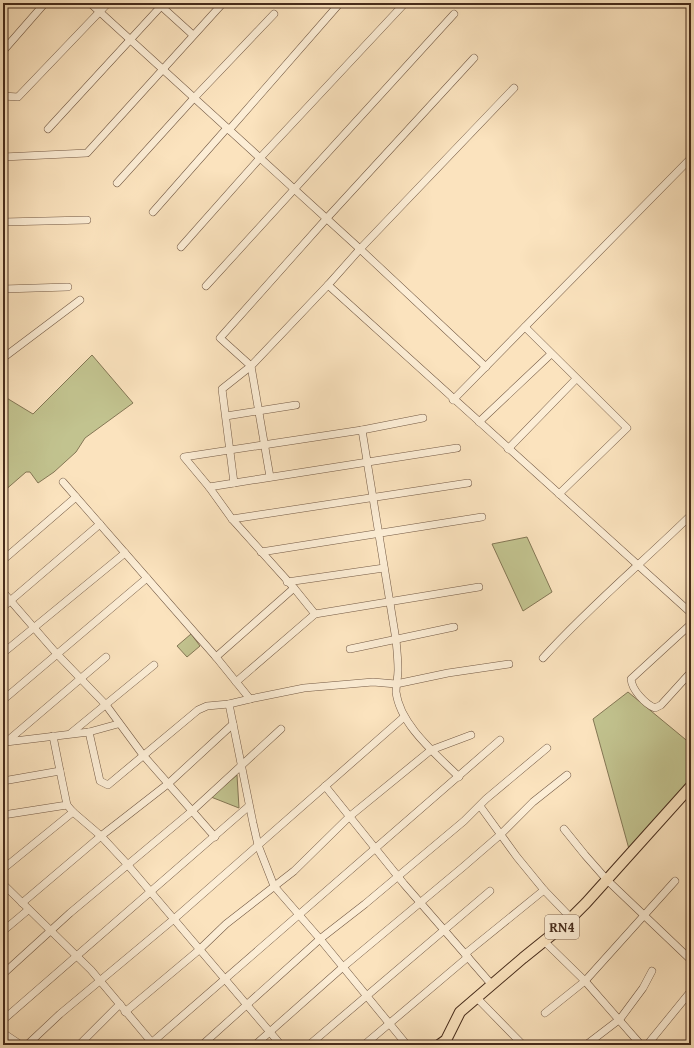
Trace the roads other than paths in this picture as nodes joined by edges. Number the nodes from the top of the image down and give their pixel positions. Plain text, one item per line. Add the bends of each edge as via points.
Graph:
1 (45, 3) edge
2 (90, 3) edge
3 (108, 3) edge
4 (223, 3) edge
5 (340, 3) edge
6 (405, 3) edge
7 (162, 5) edge
8 (100, 12) junction
9 (274, 14) dead end
10 (454, 14) dead end
11 (193, 35) junction
12 (130, 40) junction
13 (3, 50) edge
14 (474, 58) dead end
15 (161, 69) junction
16 (514, 88) dead end
17 (3, 96) edge
18 (194, 98) junction
19 (48, 129) dead end
20 (228, 129) junction
21 (3, 157) edge
22 (260, 158) junction
23 (691, 158) edge
24 (117, 183) dead end
25 (295, 190) junction
26 (153, 212) dead end
27 (328, 218) junction
28 (88, 220) dead end
29 (3, 222) edge
30 (181, 247) dead end
31 (360, 249) junction
32 (328, 285) junction
33 (206, 286) dead end
34 (68, 287) dead end
35 (3, 289) edge
36 (80, 300) dead end
37 (524, 327) junction
38 (551, 354) junction
39 (3, 358) edge
40 (251, 366) junction
41 (486, 367) junction
42 (576, 379) junction
43 (453, 400) junction
44 (296, 406) dead end
45 (259, 411) junction
46 (226, 416) junction
47 (423, 418) dead end
48 (480, 422) junction
49 (362, 430) junction
50 (265, 444) junction
51 (458, 448) dead end
52 (508, 448) junction
53 (230, 449) junction
54 (367, 463) junction
55 (270, 477) junction
56 (63, 482) dead end
57 (234, 483) junction
58 (468, 484) dead end
59 (209, 487) junction
60 (559, 494) junction
61 (76, 497) junction
62 (374, 498) junction
63 (691, 515) edge
64 (482, 517) dead end
65 (232, 519) junction
66 (100, 524) junction
67 (378, 533) junction
68 (261, 552) junction
69 (125, 553) junction
70 (3, 560) edge
71 (639, 566) junction
72 (384, 568) junction
73 (147, 578) junction
74 (287, 582) junction
75 (479, 586) dead end
76 (294, 588) junction
77 (3, 592) edge
78 (10, 600) junction
79 (389, 601) junction
80 (3, 607) edge
81 (691, 613) edge
82 (316, 614) junction
83 (691, 624) edge
84 (33, 627) junction
85 (454, 627) dead end
86 (396, 640) junction
87 (350, 649) dead end
88 (3, 653) edge
89 (56, 654) junction
90 (106, 657) dead end
91 (216, 657) junction
92 (543, 658) dead end
93 (509, 664) dead end
94 (154, 665) dead end
95 (691, 672) edge
96 (80, 678) junction
97 (236, 682) junction
98 (396, 684) junction
99 (250, 699) junction
100 (3, 700) edge
101 (229, 704) junction
102 (106, 705) junction
103 (404, 718) junction
104 (118, 724) junction
105 (233, 724) junction
106 (281, 729) dead end
107 (89, 732) junction
108 (71, 733) junction
109 (471, 735) dead end
110 (53, 736) junction
111 (500, 740) dead end
112 (4, 743) edge
113 (547, 748) dead end
114 (431, 750) junction
115 (143, 755) junction
116 (240, 766) junction
117 (60, 771) junction
118 (567, 775) dead end
119 (459, 777) junction
120 (3, 781) edge
121 (169, 784) junction
122 (325, 786) junction
123 (691, 786) edge
124 (67, 805) junction
125 (249, 806) junction
126 (480, 806) junction
127 (192, 811) junction
128 (73, 812) junction
129 (3, 816) edge
130 (349, 817) junction
131 (564, 829) dead end
132 (500, 835) junction
133 (101, 836) junction
134 (215, 837) junction
135 (258, 845) junction
136 (376, 849) junction
137 (127, 864) junction
138 (3, 869) edge
139 (397, 876) junction
140 (607, 880) junction
141 (675, 881) dead end
142 (3, 885) edge
143 (274, 886) junction
144 (544, 890) junction
145 (490, 891) dead end
146 (149, 892) junction
147 (420, 902) junction
148 (22, 903) junction
149 (28, 910) junction
150 (299, 914) junction
151 (644, 916) junction
152 (571, 918) junction
153 (174, 919) junction
154 (444, 930) junction
155 (3, 931) edge
156 (51, 931) junction
157 (320, 938) junction
158 (545, 942) junction
159 (199, 950) junction
160 (77, 956) junction
161 (467, 956) junction
162 (691, 960) edge
163 (343, 967) junction
164 (652, 971) dead end
165 (3, 974) edge
166 (224, 978) junction
167 (100, 981) junction
168 (585, 981) junction
169 (492, 984) junction
170 (691, 991) edge
171 (366, 996) junction
172 (477, 998) junction
173 (120, 1004) junction
174 (246, 1004) junction
175 (125, 1012) junction
176 (545, 1013) dead end
177 (620, 1019) junction
178 (3, 1020) edge
179 (389, 1024) junction
180 (270, 1032) junction
181 (3, 1033) edge
182 (151, 1044) edge
183 (21, 1045) edge
184 (27, 1045) edge
185 (79, 1045) edge
186 (202, 1045) edge
187 (255, 1045) edge
188 (281, 1045) edge
189 (309, 1045) edge
190 (364, 1045) edge
191 (407, 1045) edge
192 (440, 1045) edge
193 (523, 1045) edge
194 (586, 1045) edge
195 (641, 1045) edge
196 (647, 1045) edge

1 - 13 street
2 - 8 street
3 - 8 street
4 - 11 street
5 - 20 street
6 - 22 street
7 - 11 street
7 - 12 street
8 - 12 street
8 - 17 street via 18,97
9 - 18 street
10 - 25 street
11 - 15 street
12 - 15 street
12 - 19 street
14 - 27 street
15 - 18 street
15 - 21 street via 87,154
16 - 31 street
18 - 20 street
18 - 24 street
20 - 22 street
20 - 26 street
22 - 25 street
22 - 30 street
23 - 37 street
25 - 27 street
25 - 33 street
27 - 31 street
27 - 40 street via 220,338
28 - 29 street
31 - 32 street
31 - 41 street
32 - 40 street
32 - 43 street
34 - 35 street
36 - 39 street
37 - 38 street
37 - 41 street
38 - 42 street
38 - 48 street
40 - 45 street
40 - 46 street via 222,389
41 - 43 street
42 - 52 street
42 - 60 street via 627,428
43 - 48 street
44 - 45 street
45 - 46 street
45 - 50 street
46 - 53 street
47 - 49 street
48 - 52 street
49 - 50 street
49 - 54 street
50 - 53 street
50 - 55 street
51 - 54 street
52 - 60 street
53 - 57 street
53 - 59 street via 184,457
54 - 55 street
54 - 62 street
55 - 57 street
56 - 61 street
57 - 59 street
58 - 62 street
59 - 65 street
60 - 71 street
61 - 66 street
61 - 70 street
62 - 65 street
62 - 67 street
63 - 71 street
64 - 67 street
65 - 68 street
66 - 69 street
66 - 78 street
67 - 68 street
67 - 72 street
68 - 74 street
69 - 73 street
69 - 84 street
71 - 81 street
71 - 92 street via 574,624
72 - 74 street
72 - 79 street
73 - 89 street
73 - 91 street
74 - 76 street
75 - 79 street
76 - 82 street
76 - 91 street
77 - 78 street
78 - 80 street
78 - 84 street
79 - 82 street
79 - 86 street
82 - 97 street
83 - 95 street via 631,679 645,703 655,708 661,705
84 - 88 street
84 - 89 street
85 - 86 street
86 - 87 street
86 - 98 street
89 - 96 street
89 - 100 street
90 - 96 street
91 - 97 street
93 - 98 street
94 - 102 street
96 - 102 street
96 - 112 street
97 - 99 street
98 - 99 street via 373,682 304,688
98 - 103 street via 398,702
99 - 101 street
101 - 105 street
101 - 115 street via 207,706 198,710
102 - 104 street
102 - 108 street
103 - 114 street
103 - 122 street
104 - 107 street
104 - 115 street
105 - 116 street
105 - 121 street
106 - 116 street
107 - 108 street
107 - 115 street via 100,781 104,784 112,783
108 - 110 street
109 - 114 street
110 - 112 street
110 - 117 street
111 - 119 street
113 - 126 street
114 - 119 street
114 - 130 street
115 - 121 street
116 - 125 street
116 - 127 street
117 - 120 street
117 - 124 street
118 - 132 street via 533,802
119 - 136 street
121 - 127 street
121 - 133 street
122 - 130 street
122 - 135 street
123 - 140 highway, RN4
124 - 128 street
124 - 129 street
125 - 134 street
125 - 135 street
126 - 132 street via 493,821
126 - 139 street
127 - 134 street
127 - 137 street
128 - 133 street
128 - 138 street
130 - 136 street
130 - 143 street via 294,871
131 - 140 street
132 - 144 street
132 - 147 street
133 - 137 street
133 - 148 street
134 - 146 street
135 - 143 street
135 - 153 street
136 - 139 street
136 - 150 street
137 - 146 street
137 - 156 street
139 - 147 street
139 - 157 street
140 - 151 street
140 - 152 highway, RN4
141 - 151 street
142 - 148 street
143 - 150 street
143 - 159 street via 226,924
144 - 152 street
144 - 161 street
145 - 154 street
146 - 153 street
146 - 160 street
147 - 154 street
147 - 163 street
148 - 149 street
149 - 155 street
149 - 156 street
150 - 157 street
150 - 166 street
151 - 162 street
151 - 168 street
152 - 158 highway, RN4
153 - 159 street
153 - 167 street
154 - 161 street
154 - 171 street
156 - 160 street
156 - 165 street
157 - 163 street
157 - 174 street
158 - 168 street
158 - 169 highway, RN4
159 - 166 street
159 - 175 street
160 - 167 street
160 - 178 street
161 - 169 street
161 - 179 street
163 - 171 street
163 - 180 street
164 - 177 street
166 - 174 street
166 - 182 street
167 - 173 street
167 - 184 street
168 - 176 street
168 - 177 street
169 - 172 highway, RN4
170 - 196 street
171 - 179 street
171 - 189 street
172 - 192 highway, RN4 via 460,1012 446,1040
172 - 193 street
173 - 175 street
173 - 185 street
174 - 180 street
174 - 186 street
175 - 182 street
177 - 194 street
177 - 195 street
179 - 190 street
179 - 191 street
180 - 187 street
180 - 188 street
181 - 183 street

